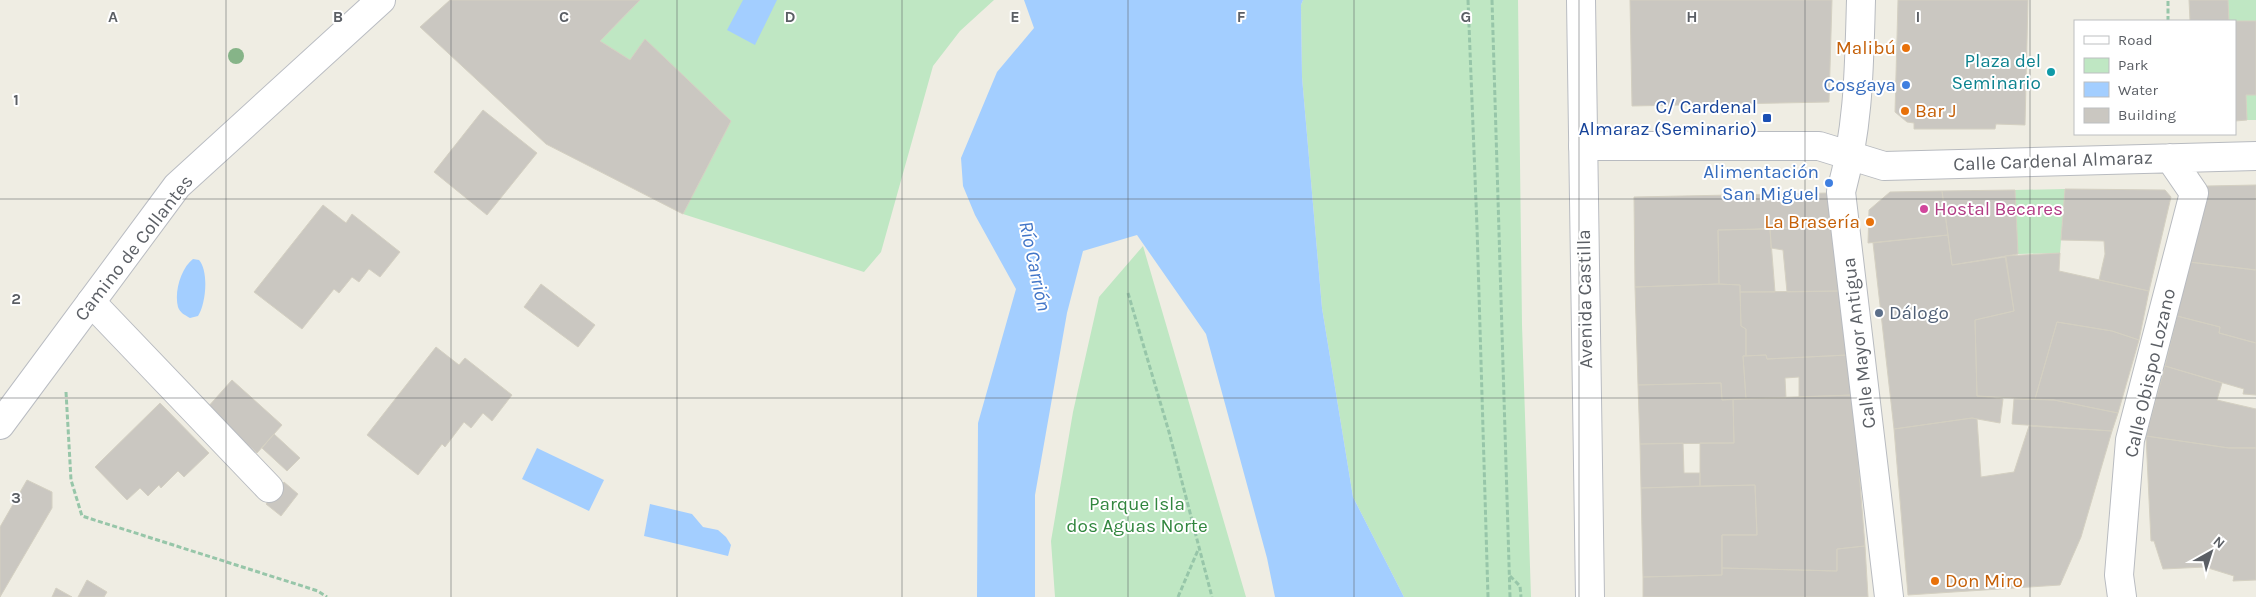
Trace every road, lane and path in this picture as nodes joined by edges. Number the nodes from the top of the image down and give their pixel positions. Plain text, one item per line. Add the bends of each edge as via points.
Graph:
1 (380, 0) edge
2 (1468, 0) edge
3 (1492, 0) edge
4 (1581, 0) edge
5 (1862, 0) edge
6 (2168, 0) edge
7 (360, 10) edge
8 (2168, 20) edge
9 (1582, 146) junction
10 (1851, 155) junction
11 (2256, 156) edge
12 (2170, 158) junction
13 (1128, 293) dead end
14 (91, 302) junction
15 (66, 391) dead end
16 (0, 425) edge
17 (269, 488) dead end
18 (1198, 549) junction
19 (1510, 576) junction
20 (327, 597) edge
21 (1178, 597) edge
22 (1212, 597) edge
23 (1488, 597) edge
24 (1510, 597) edge
25 (1521, 597) edge
26 (1590, 597) edge
27 (1889, 597) edge
28 (2122, 597) edge

1 - 7 street, Camino de Collantes
2 - 23 path
3 - 19 path
4 - 9 street, Avenida Castilla
5 - 10 street, Calle Mayor Antigua via 1858,111
6 - 8 path
7 - 14 street, Camino de Collantes via 177,186
9 - 10 street, Calle Cardenal Almaraz via 1819,146
9 - 26 street, Avenida Castilla
10 - 12 street, Calle Cardenal Almaraz via 1884,166
10 - 27 street, Calle Mayor Antigua via 1841,192
11 - 12 street, Calle Cardenal Almaraz
12 - 28 street, Calle Obispo Lozano via 2194,193 2130,440 2119,574
13 - 18 path via 1169,432
14 - 16 street, Camino de Collantes
14 - 17 street
15 - 20 path via 71,480 82,516 318,591
18 - 21 path
18 - 22 path
19 - 24 path
19 - 25 path via 1520,586

